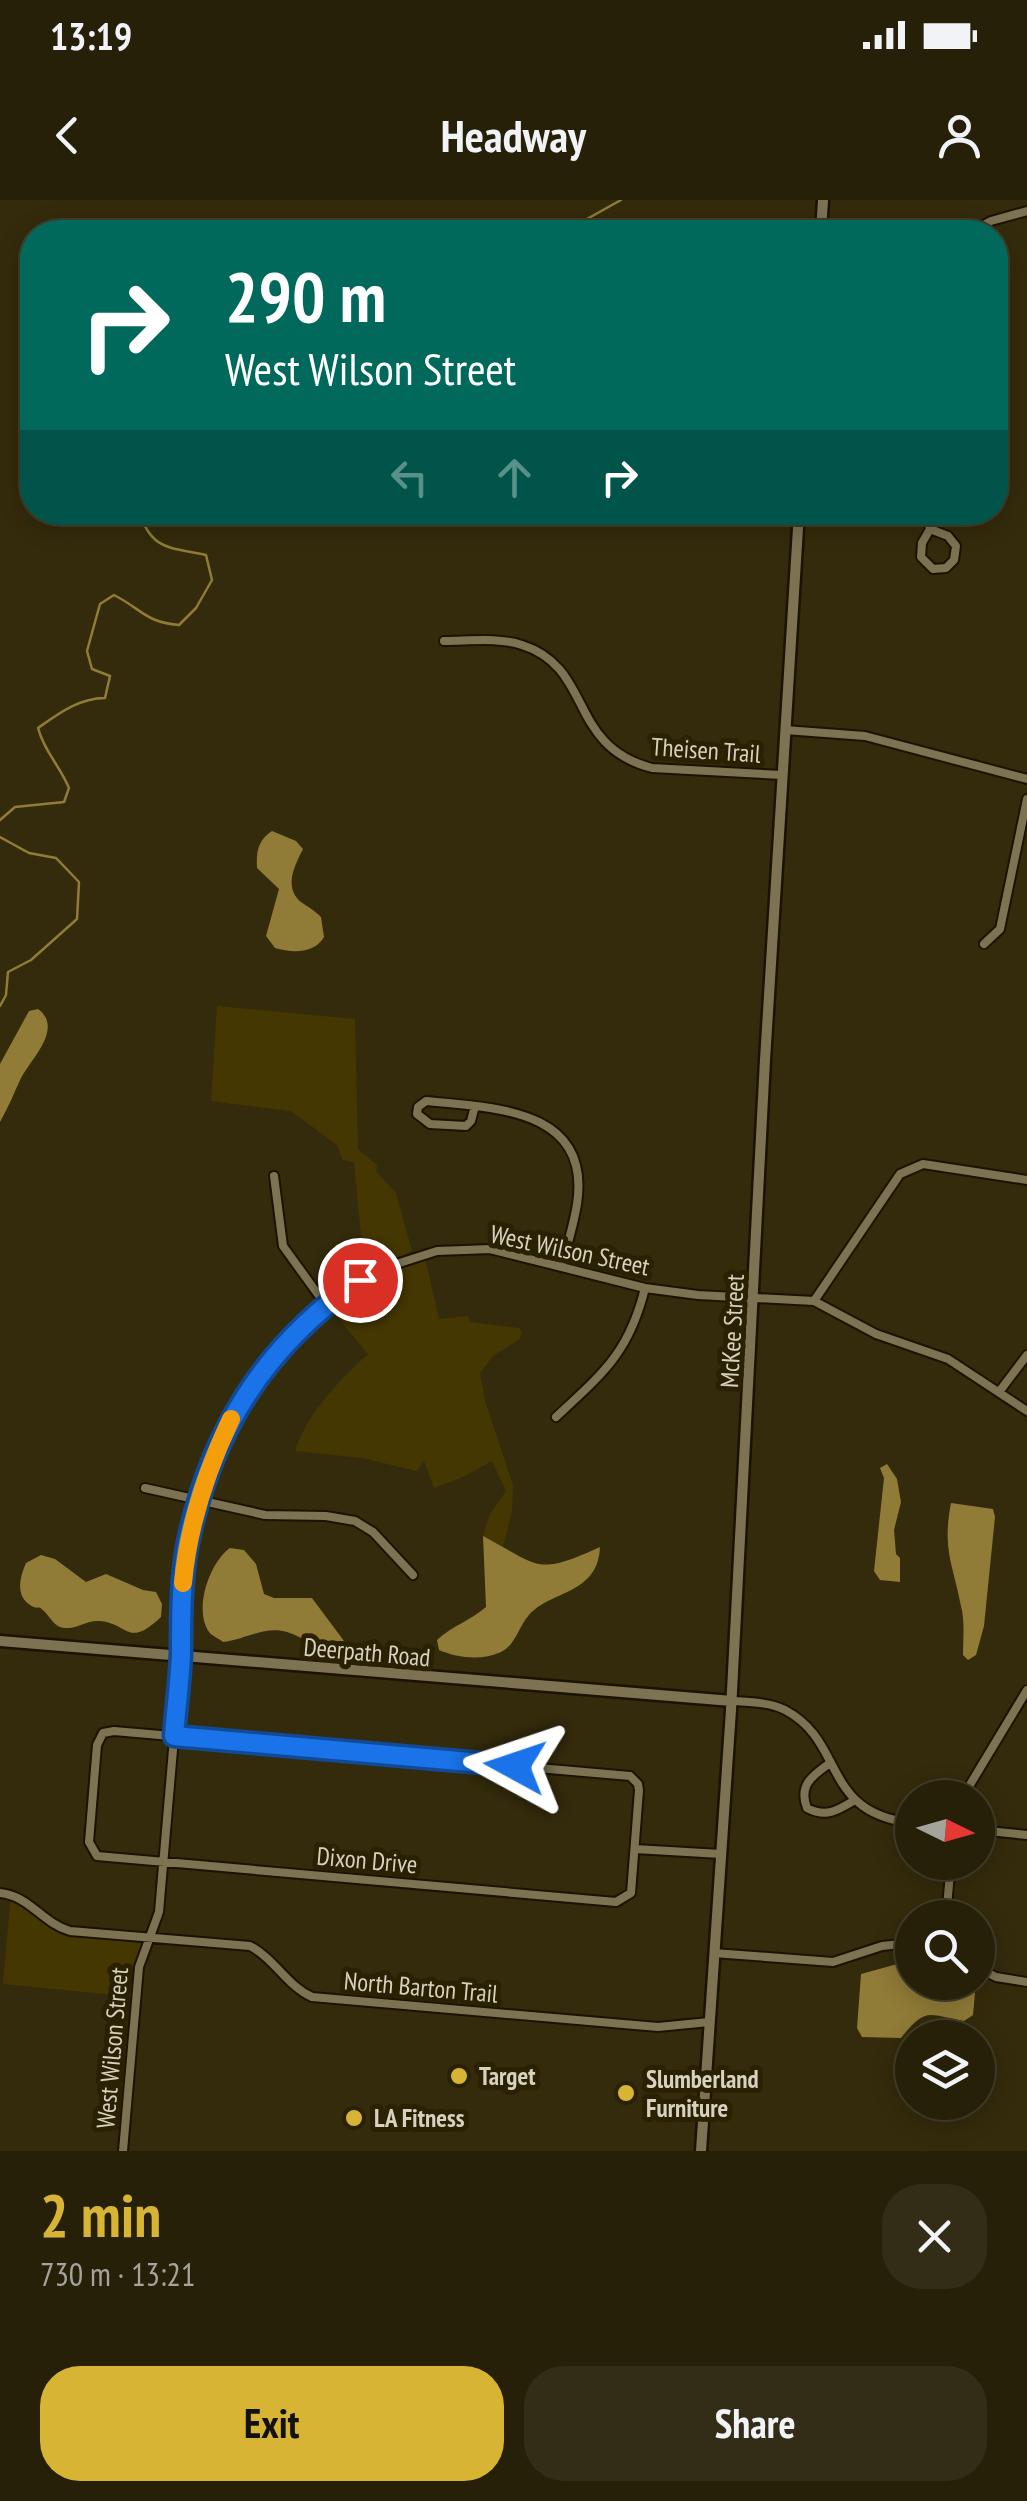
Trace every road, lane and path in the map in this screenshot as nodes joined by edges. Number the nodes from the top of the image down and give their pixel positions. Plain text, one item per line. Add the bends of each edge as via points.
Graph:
1 (1027, 211) edge
2 (995, 220) edge
3 (798, 525) edge
4 (929, 525) edge
5 (930, 529) junction
6 (444, 641) dead end
7 (785, 730) junction
8 (782, 775) junction
9 (1027, 778) edge
10 (1027, 800) edge
11 (984, 944) dead end
12 (475, 1106) junction
13 (274, 1176) dead end
14 (1027, 1180) edge
15 (562, 1265) junction
16 (645, 1288) junction
17 (754, 1298) junction
18 (814, 1301) junction
19 (326, 1304) junction
20 (1027, 1355) edge
21 (1000, 1392) junction
22 (1027, 1411) edge
23 (556, 1417) dead end
24 (146, 1488) dead end
25 (200, 1501) junction
26 (413, 1575) dead end
27 (0, 1641) edge
28 (181, 1657) junction
29 (1027, 1690) edge
30 (732, 1701) junction
31 (174, 1736) junction
32 (830, 1762) junction
33 (973, 1780) edge
34 (855, 1800) junction
35 (895, 1820) edge
36 (995, 1832) edge
37 (1027, 1835) edge
38 (635, 1849) junction
39 (721, 1854) junction
40 (164, 1863) junction
41 (0, 1892) edge
42 (150, 1938) junction
43 (895, 1945) edge
44 (714, 1953) junction
45 (995, 1975) edge
46 (1027, 1982) edge
47 (709, 2022) junction
48 (122, 2151) edge
49 (701, 2151) edge

1 - 2 street
3 - 7 street, McKee Street
4 - 5 street
5 - 5 street via 921,557 933,569 946,568 956,546
6 - 8 street, Theisen Trail via 507,642 540,653 573,686 593,730 638,765
7 - 8 street, McKee Street
7 - 9 street via 864,736
8 - 17 street, McKee Street
10 - 11 street via 1000,929
12 - 12 street via 426,1101 417,1114 430,1124 466,1126
12 - 15 street via 540,1121 569,1152 578,1202
13 - 19 street via 282,1246
14 - 18 street via 923,1164 908,1168
15 - 16 street, West Wilson Street
15 - 19 street, West Wilson Street via 490,1249 437,1251 390,1266
16 - 17 street, West Wilson Street
16 - 23 street via 627,1343
17 - 18 street, West Wilson Street
17 - 30 street, McKee Street
18 - 21 street via 876,1334 948,1359
19 - 25 street, West Wilson Street via 253,1382 220,1443
20 - 21 street
21 - 22 street
24 - 25 street
25 - 26 street via 266,1515 355,1521
25 - 28 street, West Wilson Street via 187,1547
27 - 28 street, Deerpath Road
28 - 30 street, Deerpath Road
28 - 31 street, West Wilson Street
29 - 33 street
30 - 32 street via 787,1711 807,1726
30 - 39 street, McKee Street
31 - 38 street via 625,1775 639,1790
31 - 40 street, West Wilson Street
31 - 40 street, Dixon Drive via 103,1734 89,1842 102,1858
32 - 34 street
32 - 34 street via 806,1784 806,1808 835,1813
34 - 35 street
36 - 37 street
38 - 39 street
38 - 40 street, Dixon Drive via 633,1887 616,1902
39 - 44 street, McKee Street
40 - 42 street, West Wilson Street
41 - 42 street, North Barton Trail via 26,1900 60,1928
42 - 47 street, North Barton Trail via 250,1946 300,1992 324,1999 658,2027
42 - 48 street, West Wilson Street via 136,1982
43 - 44 street via 834,1962
44 - 47 street, McKee Street
45 - 46 street
47 - 49 street, McKee Street

